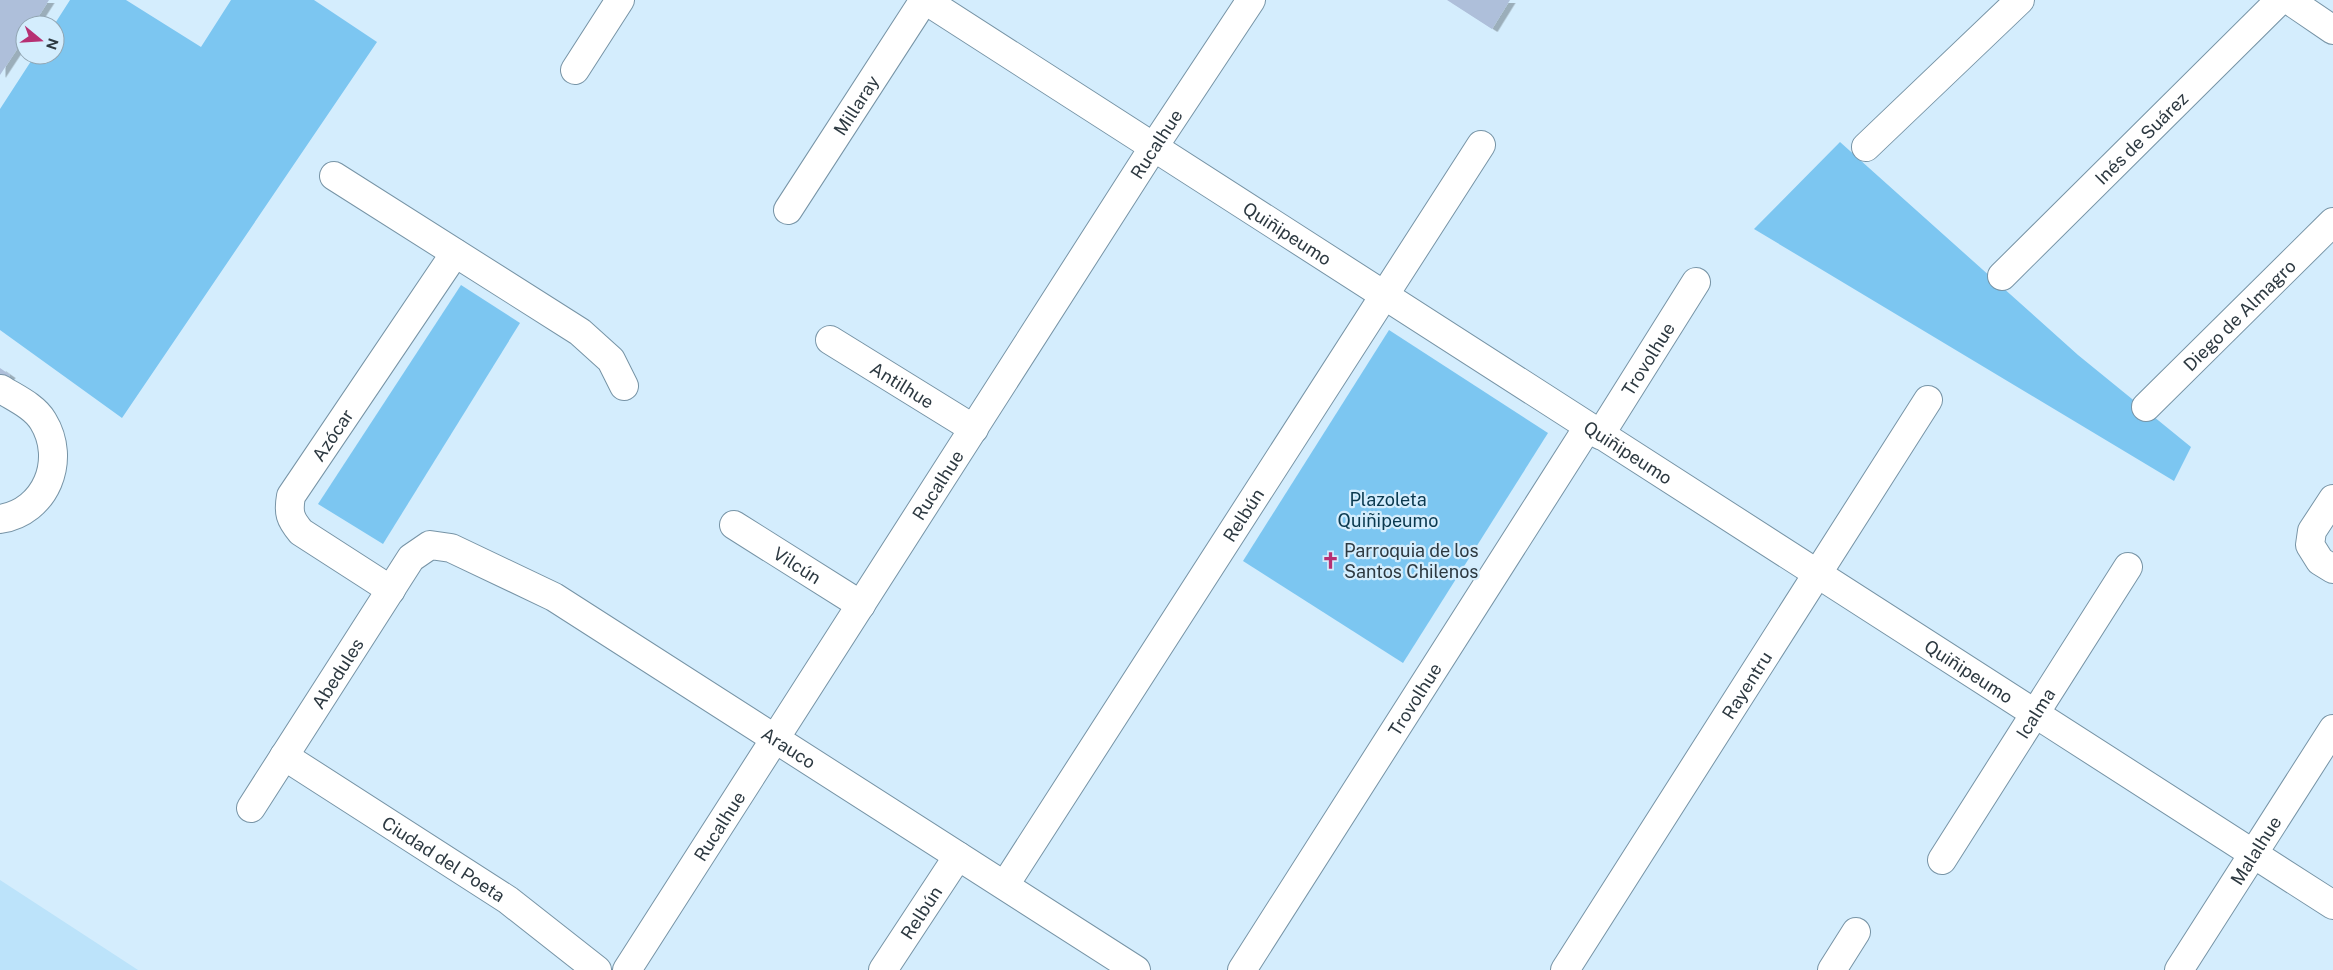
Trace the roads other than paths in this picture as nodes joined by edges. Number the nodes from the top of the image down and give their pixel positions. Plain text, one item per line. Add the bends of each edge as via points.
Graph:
1 (620, 0) edge
2 (924, 0) edge
3 (1251, 0) edge
4 (2020, 0) edge
5 (2280, 0) edge
6 (2289, 0) edge
7 (2333, 30) edge
8 (575, 70) dead end
9 (1481, 145) dead end
10 (1866, 147) dead end
11 (1153, 148) junction
12 (334, 176) dead end
13 (788, 210) dead end
14 (2333, 222) edge
15 (455, 253) junction
16 (2002, 276) dead end
17 (1696, 282) dead end
18 (1384, 296) junction
19 (830, 340) dead end
20 (624, 386) dead end
21 (1, 389) edge
22 (1928, 400) dead end
23 (2146, 407) dead end
24 (974, 429) junction
25 (1594, 431) junction
26 (2333, 499) edge
27 (0, 519) edge
28 (734, 525) dead end
29 (430, 545) joint
30 (2128, 567) dead end
31 (2333, 568) edge
32 (1816, 574) junction
33 (390, 590) junction
34 (861, 605) junction
35 (2035, 714) junction
36 (2333, 728) edge
37 (775, 738) junction
38 (284, 756) junction
39 (251, 808) dead end
40 (2253, 854) junction
41 (958, 856) junction
42 (1942, 860) dead end
43 (1004, 886) junction
44 (2333, 905) edge
45 (1856, 932) dead end
46 (597, 970) edge
47 (627, 970) edge
48 (883, 970) edge
49 (1136, 970) edge
50 (1242, 970) edge
51 (1565, 970) edge
52 (1832, 970) edge
53 (2179, 970) edge

1 - 8 street
2 - 11 street, Quiñipeumo
2 - 13 street, Millaray
3 - 11 street, Rucalhue
4 - 10 street
5 - 16 street, Inés de Suárez
6 - 7 street
9 - 18 street, Relbún
11 - 18 street, Quiñipeumo
11 - 24 street, Rucalhue
12 - 15 street
14 - 23 street, Diego de Almagro
15 - 20 street via 580,332 611,360
15 - 33 street, Azócar via 291,496 290,519 301,532
17 - 25 street, Trovolhue
18 - 25 street, Quiñipeumo
18 - 43 street, Relbún
19 - 24 street, Antilhue
21 - 27 street via 31,408 42,420 54,450 50,481 41,495 17,514
22 - 32 street, Rayentru
24 - 34 street, Rucalhue
25 - 32 street, Quiñipeumo
25 - 50 street, Trovolhue
26 - 31 street via 2312,531 2310,545 2320,561
28 - 34 street, Vilcún
29 - 33 street, Abedules via 411,558
29 - 37 street, Arauco via 451,548 554,597
30 - 35 street, Icalma
32 - 35 street, Quiñipeumo
32 - 51 street, Rayentru
33 - 38 street, Abedules
34 - 37 street, Rucalhue
35 - 40 street, Quiñipeumo
35 - 42 street, Icalma
36 - 40 street, Malalhue
37 - 41 street, Arauco
37 - 47 street, Rucalhue
38 - 39 street, Abedules
38 - 46 street, Ciudad del Poeta via 508,900
40 - 44 street, Quiñipeumo
40 - 53 street, Malalhue
41 - 43 street, Arauco
41 - 48 street, Relbún
43 - 49 street, Arauco
45 - 52 street

